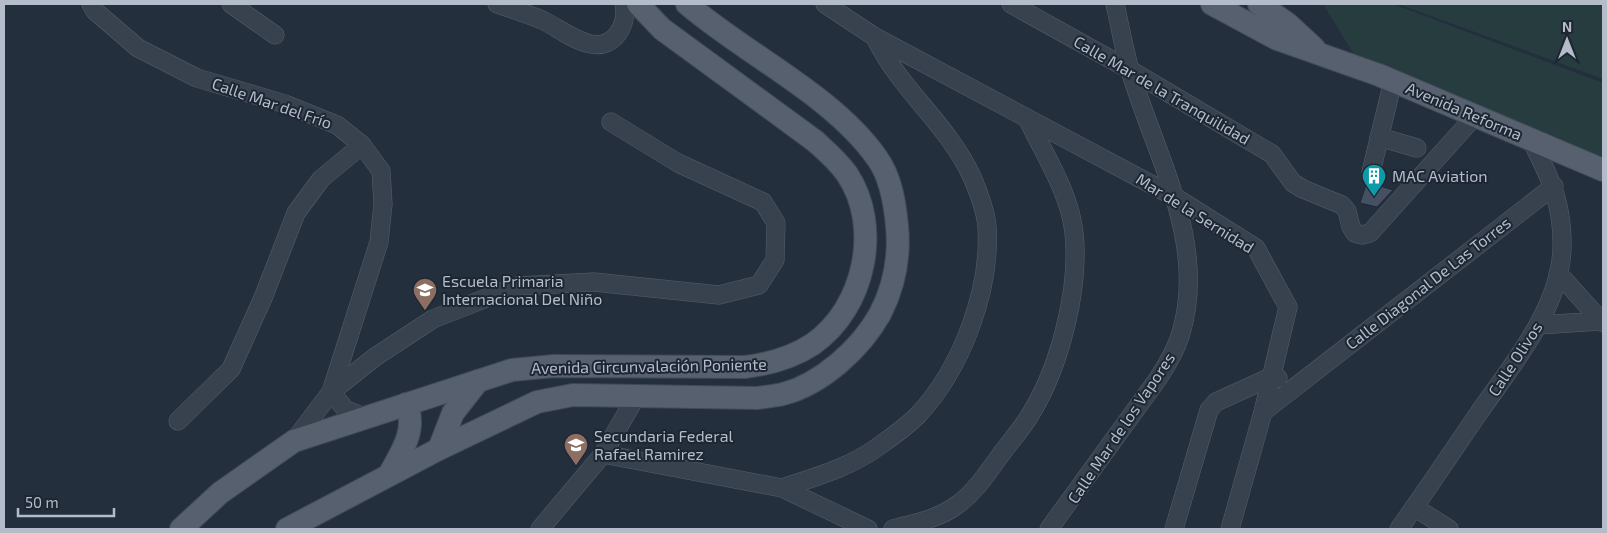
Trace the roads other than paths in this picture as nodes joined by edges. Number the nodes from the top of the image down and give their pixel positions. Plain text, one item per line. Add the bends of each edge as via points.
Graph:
1 (91, 4) edge
2 (231, 4) edge
3 (498, 4) edge
4 (532, 4) edge
5 (624, 4) edge
6 (638, 4) edge
7 (687, 4) edge
8 (825, 4) edge
9 (1011, 4) edge
10 (1115, 4) edge
11 (1212, 4) edge
12 (1259, 4) edge
13 (540, 19) junction
14 (275, 35) dead end
15 (875, 37) junction
16 (1322, 55) junction
17 (1130, 70) junction
18 (1393, 81) junction
19 (1475, 116) junction
20 (1027, 118) junction
21 (611, 122) dead end
22 (1379, 137) junction
23 (1531, 140) junction
24 (362, 145) junction
25 (1417, 148) dead end
26 (1603, 170) edge
27 (1371, 172) dead end
28 (1554, 186) junction
29 (1175, 197) junction
30 (1558, 273) junction
31 (1602, 322) edge
32 (1539, 325) junction
33 (1271, 377) junction
34 (1303, 380) junction
35 (478, 381) junction
36 (331, 392) junction
37 (637, 394) junction
38 (406, 404) junction
39 (1262, 412) junction
40 (367, 418) junction
41 (178, 421) dead end
42 (294, 441) junction
43 (439, 449) junction
44 (603, 454) junction
45 (389, 475) junction
46 (782, 488) junction
47 (1414, 507) junction
48 (181, 529) edge
49 (287, 529) edge
50 (540, 529) edge
51 (868, 529) edge
52 (893, 529) edge
53 (1049, 529) edge
54 (1174, 529) edge
55 (1230, 529) edge
56 (1398, 529) edge
57 (1449, 529) edge

1 - 24 street, Calle Mar del Frío via 138,48 198,78 285,104 337,124
2 - 14 street
3 - 13 street
4 - 13 street
5 - 13 street via 626,13 618,35 599,45 590,44
6 - 35 main road, Avenida Circunvalación Poniente via 662,29 815,141 847,174 865,216 866,235 863,267 853,292 842,315 813,344 774,363 745,367 554,366 512,370
7 - 37 main road, Avenida Circunvalación Poniente via 839,115 878,159 896,210 896,270 887,301 872,329 825,373 805,384 784,394 757,398
8 - 15 street, Mar de la Sernidad
9 - 17 street, Calle Mar de la Tranquilidad
10 - 17 street, Calle Mar de los Vapores
11 - 16 main road, Avenida Reforma via 1277,39
12 - 16 main road, Avenida Reforma via 1288,24
15 - 20 street, Mar de la Sernidad
15 - 46 street via 882,54 950,138 972,177 987,225 987,260 964,345 943,384 917,416 878,447 833,471
16 - 18 main road, Avenida Reforma
17 - 19 street, Calle Mar de la Tranquilidad via 1272,154 1289,178 1303,189 1342,205 1347,211 1350,227 1362,235 1370,233
17 - 29 street, Calle Mar de los Vapores
18 - 19 main road, Avenida Reforma
18 - 22 street
19 - 23 main road, Avenida Reforma
20 - 29 street, Mar de la Sernidad
20 - 52 street via 1068,205 1074,232 1074,272 1058,353 1030,415 977,487 958,505 938,516
21 - 36 street via 678,164 763,202 776,223 775,260 759,285 719,294 594,282 517,286 433,319
22 - 25 street
22 - 27 street
23 - 26 main road, Avenida Reforma
23 - 28 street, Calle Olivos
24 - 36 street, Calle Mar del Frío via 381,171 383,204 379,242
24 - 41 street via 321,179 296,213 231,369
28 - 30 street, Calle Olivos via 1561,226
28 - 34 street, Calle Diagonal De Las Torres
29 - 33 street, Mar de la Sernidad via 1256,248 1288,307
29 - 53 street, Calle Mar de los Vapores via 1186,243 1189,278 1181,334 1157,380
30 - 31 street
30 - 32 street, Calle Olivos
31 - 32 street
32 - 47 street, Calle Olivos
33 - 34 street
33 - 39 street, Mar de la Sernidad
33 - 54 street via 1216,402 1209,410
34 - 39 street, Calle Diagonal De Las Torres
35 - 38 main road, Avenida Circunvalación Poniente
35 - 43 main road via 453,413
36 - 40 street via 346,410
36 - 42 street, Calle Mar del Frío
37 - 43 main road, Avenida Circunvalación Poniente via 573,395 537,402
37 - 44 street
38 - 40 main road, Avenida Circunvalación Poniente
38 - 45 main road via 410,412 409,433
39 - 55 street, Mar de la Sernidad
40 - 42 main road, Avenida Circunvalación Poniente
42 - 48 main road, Avenida Circunvalación Poniente via 220,494
43 - 45 main road, Avenida Circunvalación Poniente
44 - 46 street
44 - 50 street
45 - 49 main road, Avenida Circunvalación Poniente
46 - 51 street
47 - 56 street, Calle Olivos
47 - 57 street

